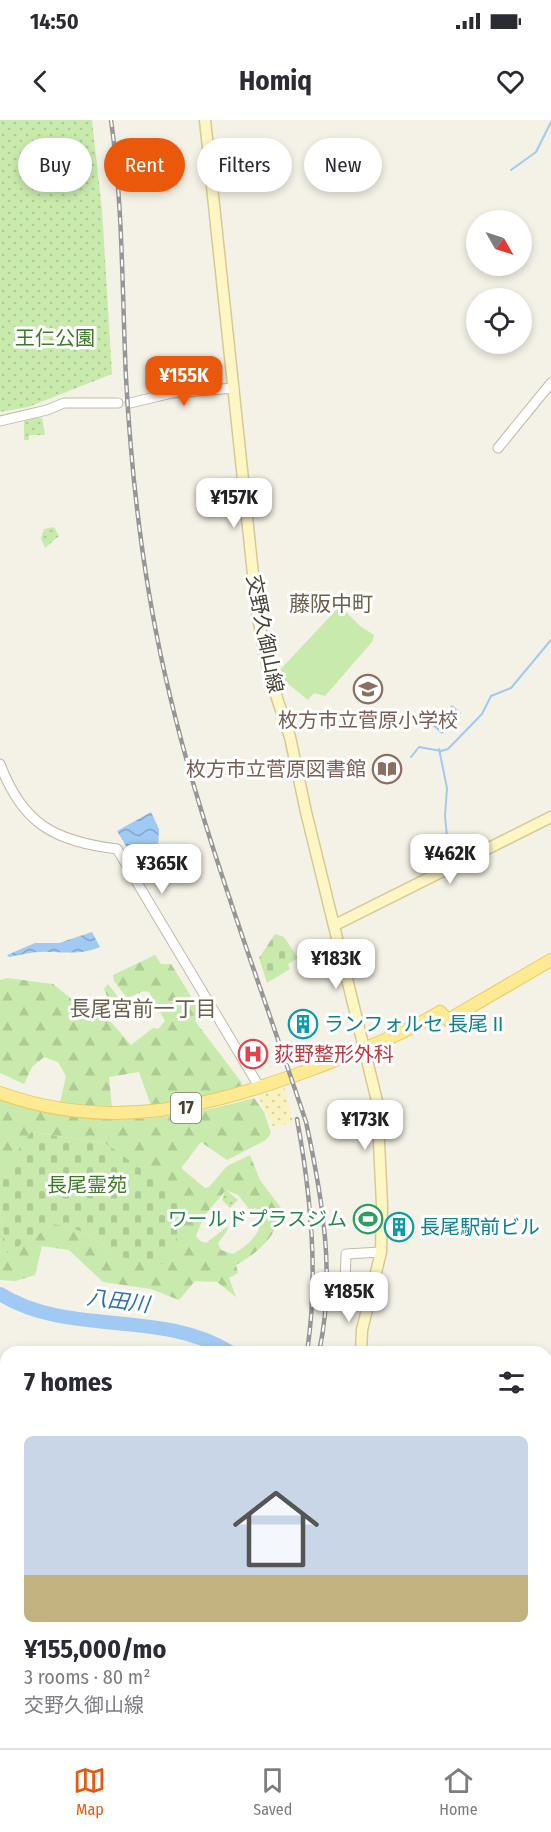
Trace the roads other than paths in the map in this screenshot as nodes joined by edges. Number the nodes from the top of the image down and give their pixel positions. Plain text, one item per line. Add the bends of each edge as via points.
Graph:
1 (205, 120) edge
2 (551, 383) edge
3 (234, 388) junction
4 (118, 403) dead end
5 (130, 403) dead end
6 (0, 421) edge
7 (498, 448) dead end
8 (0, 764) edge
9 (551, 817) edge
10 (334, 925) junction
11 (551, 960) edge
12 (366, 1048) junction
13 (260, 1088) junction
14 (0, 1093) edge
15 (381, 1252) junction
16 (370, 1296) junction
17 (361, 1346) edge

1 - 3 main road, 交野久御山線
2 - 7 street
3 - 5 street via 172,393
3 - 10 main road, 交野久御山線 via 261,633 269,674 300,775
4 - 6 street via 64,403
8 - 13 street via 17,801 43,827 70,841 117,849
9 - 10 main road
10 - 12 main road, 交野久御山線
11 - 12 main road, 17 via 448,1020 440,1012 405,1033
12 - 13 main road, 17
12 - 15 main road, 交野久御山線 via 377,1101
13 - 14 main road, 17 via 197,1106 118,1114 54,1108
15 - 16 main road, 交野久御山線
15 - 16 street via 346,1254 345,1285
16 - 17 main road, 交野久御山線

